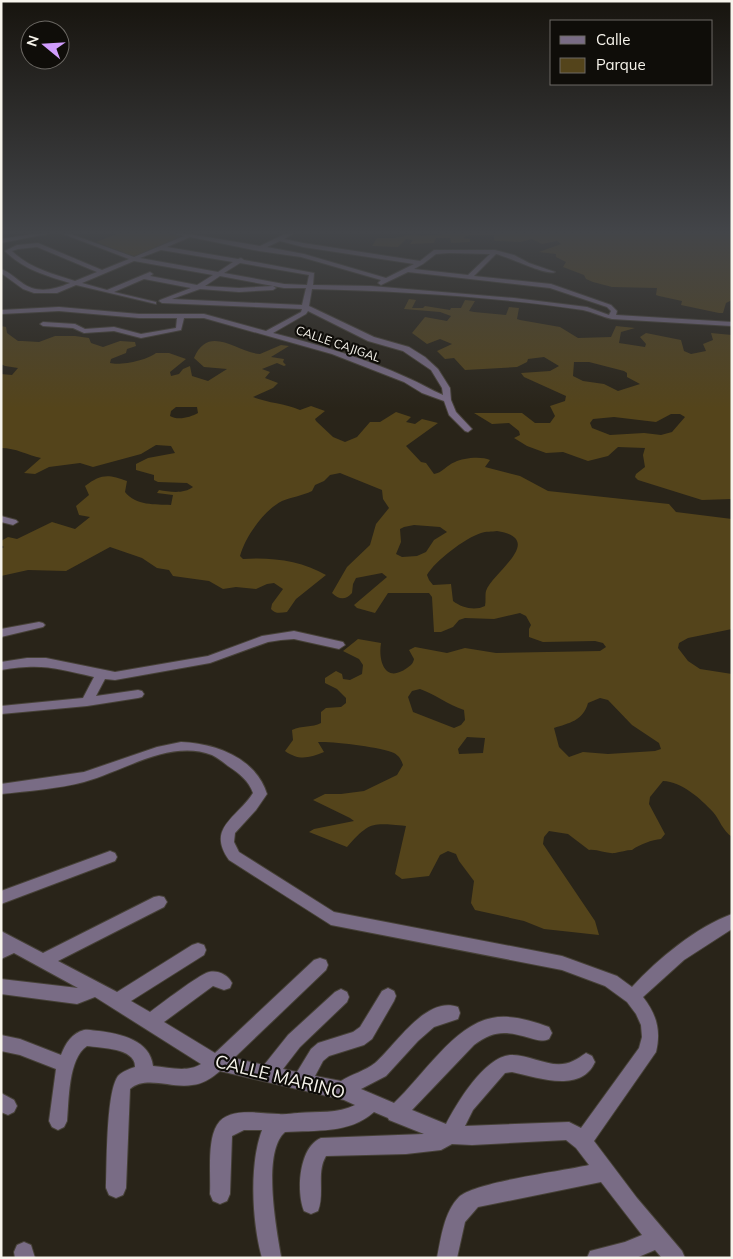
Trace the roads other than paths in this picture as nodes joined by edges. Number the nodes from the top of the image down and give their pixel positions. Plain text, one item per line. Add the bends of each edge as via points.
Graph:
1 (35, 291) edge
2 (58, 291) edge
3 (104, 291) edge
4 (111, 291) edge
5 (189, 291) edge
6 (307, 291) edge
7 (404, 291) edge
8 (565, 291) edge
9 (108, 292) junction
10 (158, 302) junction
11 (305, 307) junction
12 (1, 312) edge
13 (130, 316) junction
14 (182, 316) junction
15 (612, 316) junction
16 (43, 324) dead end
17 (732, 324) edge
18 (267, 333) junction
19 (447, 400) junction
20 (468, 429) dead end
21 (1, 519) edge
22 (13, 522) dead end
23 (39, 625) dead end
24 (1, 633) edge
25 (339, 645) dead end
26 (1, 666) edge
27 (100, 676) junction
28 (138, 694) dead end
29 (87, 702) junction
30 (1, 710) edge
31 (1, 788) edge
32 (110, 857) dead end
33 (1, 898) edge
34 (159, 902) dead end
35 (732, 922) edge
36 (6, 945) edge
37 (198, 950) dead end
38 (44, 961) junction
39 (320, 965) dead end
40 (224, 983) dead end
41 (1, 986) edge
42 (95, 988) junction
43 (388, 996) dead end
44 (342, 997) dead end
45 (633, 997) junction
46 (117, 1001) junction
47 (452, 1013) dead end
48 (150, 1022) junction
49 (543, 1033) dead end
50 (1, 1043) edge
51 (218, 1062) junction
52 (586, 1062) dead end
53 (66, 1065) junction
54 (144, 1074) junction
55 (268, 1074) junction
56 (302, 1081) junction
57 (344, 1091) junction
58 (371, 1103) junction
59 (395, 1114) junction
60 (58, 1121) dead end
61 (281, 1124) junction
62 (450, 1135) junction
63 (583, 1141) junction
64 (606, 1170) junction
65 (116, 1188) dead end
66 (220, 1194) dead end
67 (311, 1204) dead end
68 (658, 1238) junction
69 (272, 1256) dead end
70 (447, 1258) edge
71 (597, 1258) edge
72 (675, 1258) edge

1 - 2 street
3 - 9 street
4 - 9 street
5 - 10 street
6 - 11 street
7 - 15 street via 514,300 587,309
8 - 15 street via 609,306 614,311
9 - 10 street
10 - 11 street
10 - 13 street
11 - 18 street via 304,313
11 - 19 street via 371,339 406,349 422,358 446,388
12 - 13 street, CALLE CAJIGAL via 59,309
13 - 14 street, CALLE CAJIGAL
14 - 16 street via 179,329 146,336 114,329 84,331 75,326
14 - 18 street, CALLE CAJIGAL via 204,316
15 - 17 street
18 - 19 street, CALLE CAJIGAL via 335,352 407,380
19 - 20 street via 452,413
21 - 22 street
23 - 24 street
25 - 27 street via 281,636 210,659
26 - 27 street via 25,662 52,663
27 - 29 street
28 - 29 street
29 - 30 street
31 - 45 street via 86,776 170,748 207,748 225,754 251,776 257,782 260,794 228,830 228,849 331,918 562,963 611,981
32 - 33 street
34 - 38 street
35 - 45 street via 686,949 652,976
36 - 38 street, CALLE MARINO
37 - 46 street
38 - 42 street, CALLE MARINO
39 - 51 street
40 - 48 street via 210,979
41 - 42 street via 77,996
42 - 46 street, CALLE MARINO
43 - 56 street via 366,1033 353,1041 324,1049
44 - 55 street via 294,1041
45 - 63 street via 649,1025 651,1037 647,1052
46 - 48 street, CALLE MARINO
47 - 57 street via 421,1025 382,1068
48 - 51 street, CALLE MARINO via 206,1058
49 - 59 street via 503,1025 477,1032
50 - 53 street
51 - 54 street via 191,1077
51 - 55 street, CALLE MARINO
52 - 62 street via 576,1070 555,1073 512,1063 500,1066 467,1104
53 - 54 street via 73,1046 85,1038 136,1049 144,1059
53 - 60 street
54 - 65 street via 130,1078 121,1089
55 - 56 street, CALLE MARINO
56 - 57 street, CALLE MARINO
57 - 58 street, CALLE MARINO
58 - 59 street, CALLE MARINO
58 - 61 street via 358,1114 344,1119
59 - 62 street, CALLE MARINO
61 - 66 street via 247,1121 224,1130
61 - 69 street via 268,1136 265,1162 265,1214
62 - 63 street, CALLE MARINO via 569,1131
62 - 67 street via 441,1141 406,1145 320,1147 311,1163
63 - 64 street, CALLE MARINO
64 - 68 street, CALLE MARINO
64 - 70 street via 467,1201 458,1213
68 - 71 street via 626,1252
68 - 72 street, CALLE MARINO

